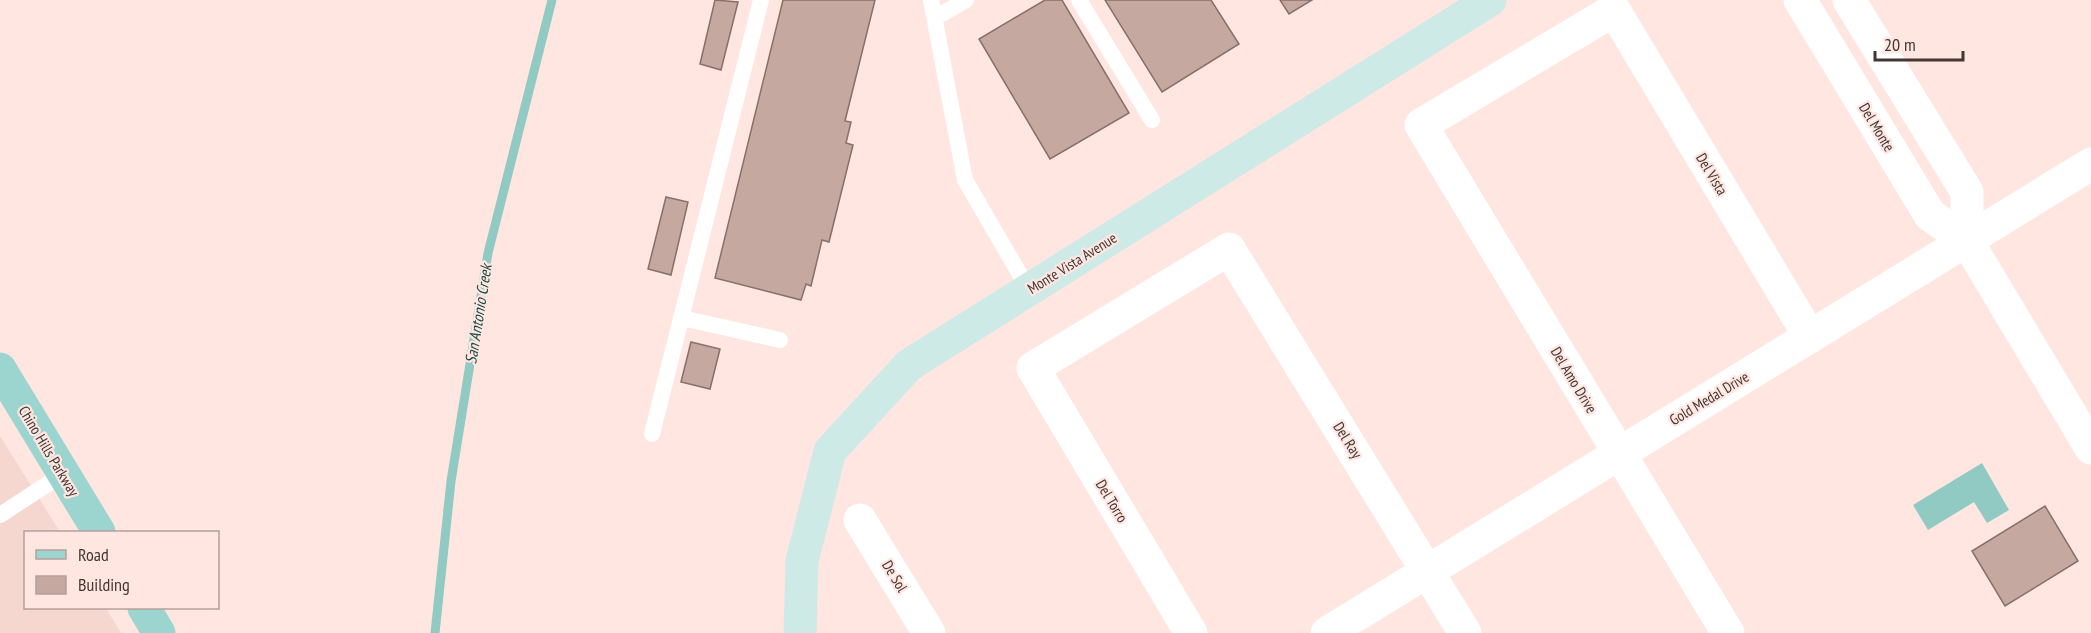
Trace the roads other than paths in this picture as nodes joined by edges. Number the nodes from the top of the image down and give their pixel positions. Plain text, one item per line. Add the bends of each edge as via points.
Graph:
1 (761, 0) edge
2 (931, 0) edge
3 (966, 0) edge
4 (1079, 0) edge
5 (1490, 0) edge
6 (1800, 0) edge
7 (1849, 0) edge
8 (1614, 10) joint
9 (935, 18) junction
10 (1152, 120) dead end
11 (2091, 164) edge
12 (1967, 241) junction
13 (1229, 249) joint
14 (1029, 290) junction
15 (682, 318) junction
16 (1810, 337) junction
17 (780, 340) dead end
18 (0, 369) edge
19 (652, 434) dead end
20 (2091, 448) edge
21 (1618, 453) junction
22 (63, 474) junction
23 (0, 515) edge
24 (860, 520) dead end
25 (98, 531) edge
26 (1429, 571) junction
27 (145, 609) edge
28 (159, 633) edge
29 (800, 633) edge
30 (929, 633) edge
31 (1191, 633) edge
32 (1327, 633) edge
33 (1465, 633) edge
34 (1728, 633) edge

1 - 15 lane
2 - 9 lane
3 - 9 lane
4 - 10 lane
5 - 14 street, Monte Vista Avenue
6 - 12 street, Del Monte via 1930,215
7 - 12 street via 1967,192
8 - 16 street, Del Vista
8 - 21 street, Del Amo Drive via 1421,126
9 - 14 lane via 965,180
11 - 12 street, Gold Medal Drive
12 - 16 street, Gold Medal Drive
12 - 20 street, Del Monte
13 - 26 street, Del Ray
13 - 31 street, Del Torro via 1033,368
14 - 29 street, Monte Vista Avenue via 909,365 830,451 802,561
15 - 17 lane
15 - 19 lane
16 - 21 street, Gold Medal Drive
18 - 22 main road, Chino Hills Parkway
21 - 26 street, Gold Medal Drive
21 - 34 street, Del Amo Drive
22 - 23 lane
22 - 25 main road, Chino Hills Parkway
24 - 30 street, De Sol
26 - 32 street, Gold Medal Drive
26 - 33 street, Del Ray
27 - 28 main road

